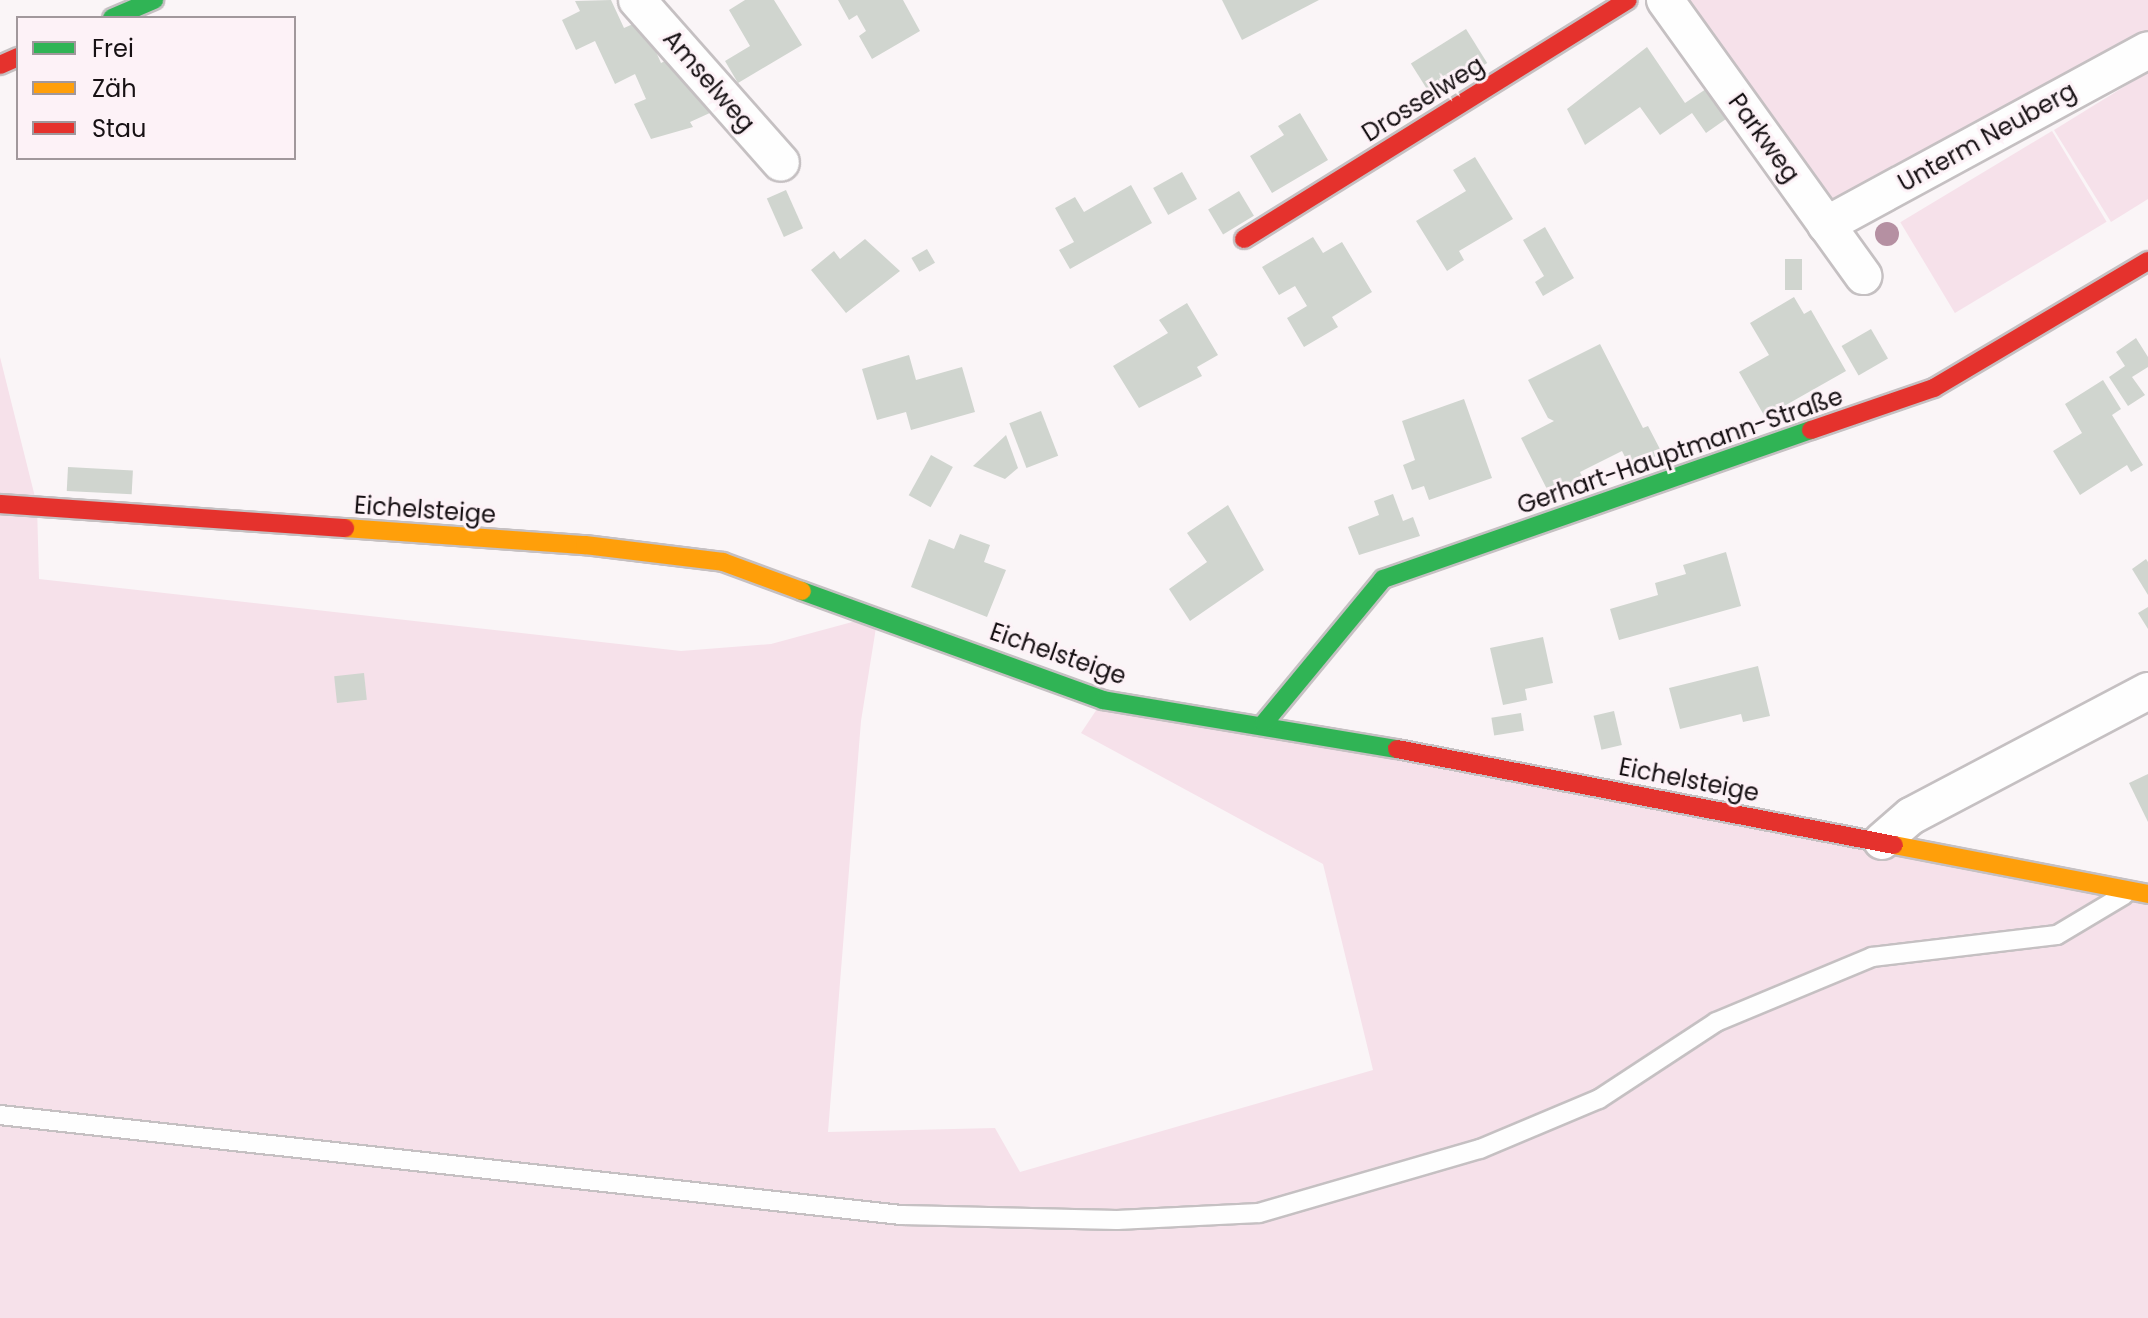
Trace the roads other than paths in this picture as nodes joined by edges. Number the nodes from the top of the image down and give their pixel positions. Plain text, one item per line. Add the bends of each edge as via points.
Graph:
1 (154, 0) edge
2 (637, 0) edge
3 (1628, 0) edge
4 (1665, 0) edge
5 (117, 16) edge
6 (2148, 50) edge
7 (781, 163) dead end
8 (1826, 225) junction
9 (1244, 239) dead end
10 (2148, 261) edge
11 (1863, 276) dead end
12 (0, 504) edge
13 (2148, 691) edge
14 (1264, 723) junction
15 (1882, 841) junction
16 (2139, 893) edge
17 (0, 1115) edge

1 - 5 street
2 - 7 street, Amselweg
3 - 9 street, Drosselweg
4 - 8 street, Parkweg
6 - 8 street, Unterm Neuberg
8 - 11 street, Parkweg
10 - 14 street, Gerhart-Hauptmann-Straße via 1934,388 1383,579
12 - 14 street, Eichelsteige via 585,545 723,562 1103,700
13 - 15 street via 1911,816
14 - 15 street, Eichelsteige
15 - 16 street, Eichelsteige
16 - 17 lane via 2057,935 1872,957 1716,1022 1599,1099 1480,1149 1259,1213 1117,1220 902,1215

